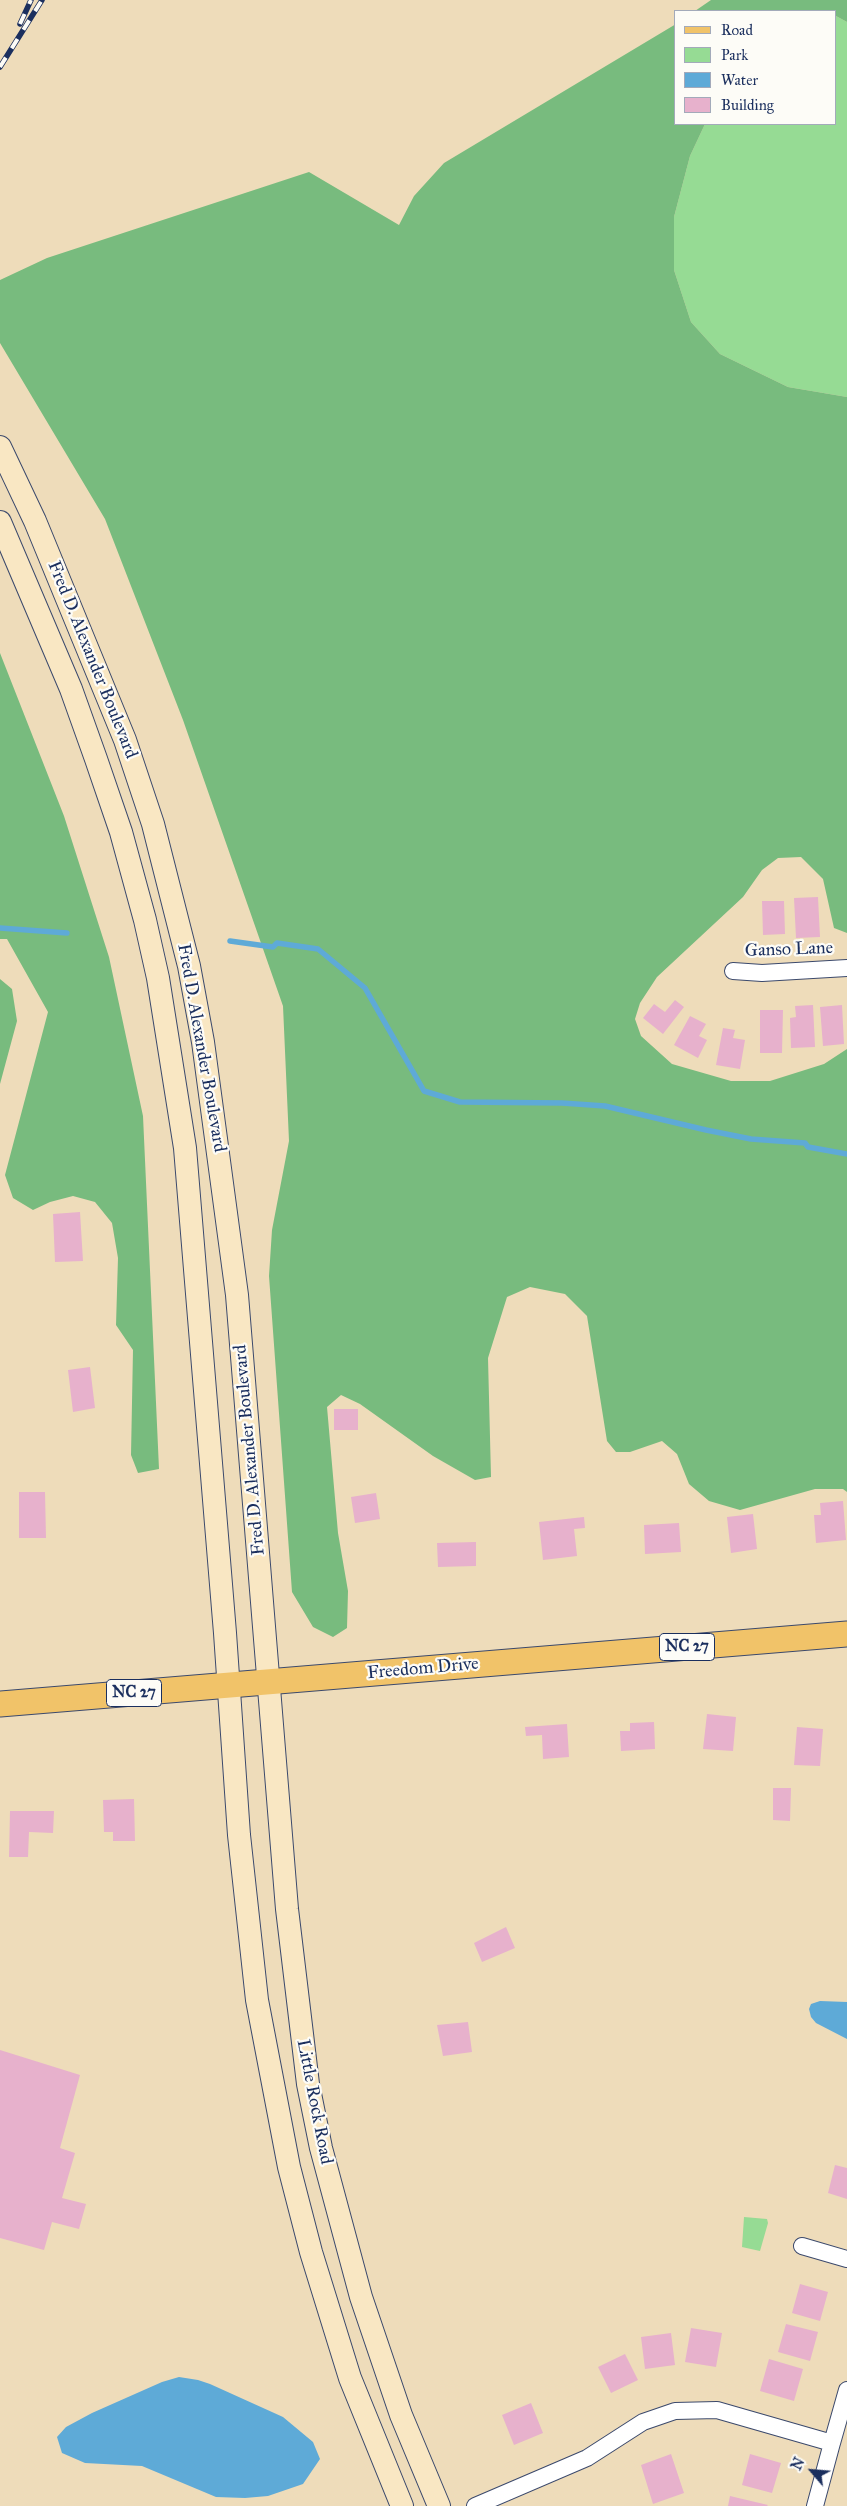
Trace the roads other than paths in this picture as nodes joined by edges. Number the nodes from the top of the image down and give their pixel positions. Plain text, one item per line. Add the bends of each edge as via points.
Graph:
1 (0, 447) edge
2 (0, 522) edge
3 (847, 968) edge
4 (733, 971) dead end
5 (847, 1634) edge
6 (268, 1681) junction
7 (228, 1685) junction
8 (0, 1704) edge
9 (802, 2246) dead end
10 (847, 2259) edge
11 (847, 2390) edge
12 (832, 2443) junction
13 (402, 2506) edge
14 (439, 2506) edge
15 (475, 2506) edge
16 (815, 2506) edge

1 - 6 main road, Fred D. Alexander Boulevard via 36,521 125,740 153,824 189,966 203,1042 237,1295
2 - 7 main road, Fred D. Alexander Boulevard via 71,689 99,768 123,840 158,978 185,1148
3 - 4 street, Ganso Lane via 762,973
5 - 6 main road, Freedom Drive / NC 27
6 - 7 main road, Freedom Drive / NC 27
6 - 14 main road, Little Rock Road via 296,2000 321,2148 361,2297 401,2415
7 - 8 main road, Freedom Drive / NC 27
7 - 13 main road, Little Rock Road via 239,1836 257,2000 289,2167 350,2378
9 - 10 street
11 - 12 street
12 - 15 street via 717,2410 675,2411 643,2422 587,2458
12 - 16 street

